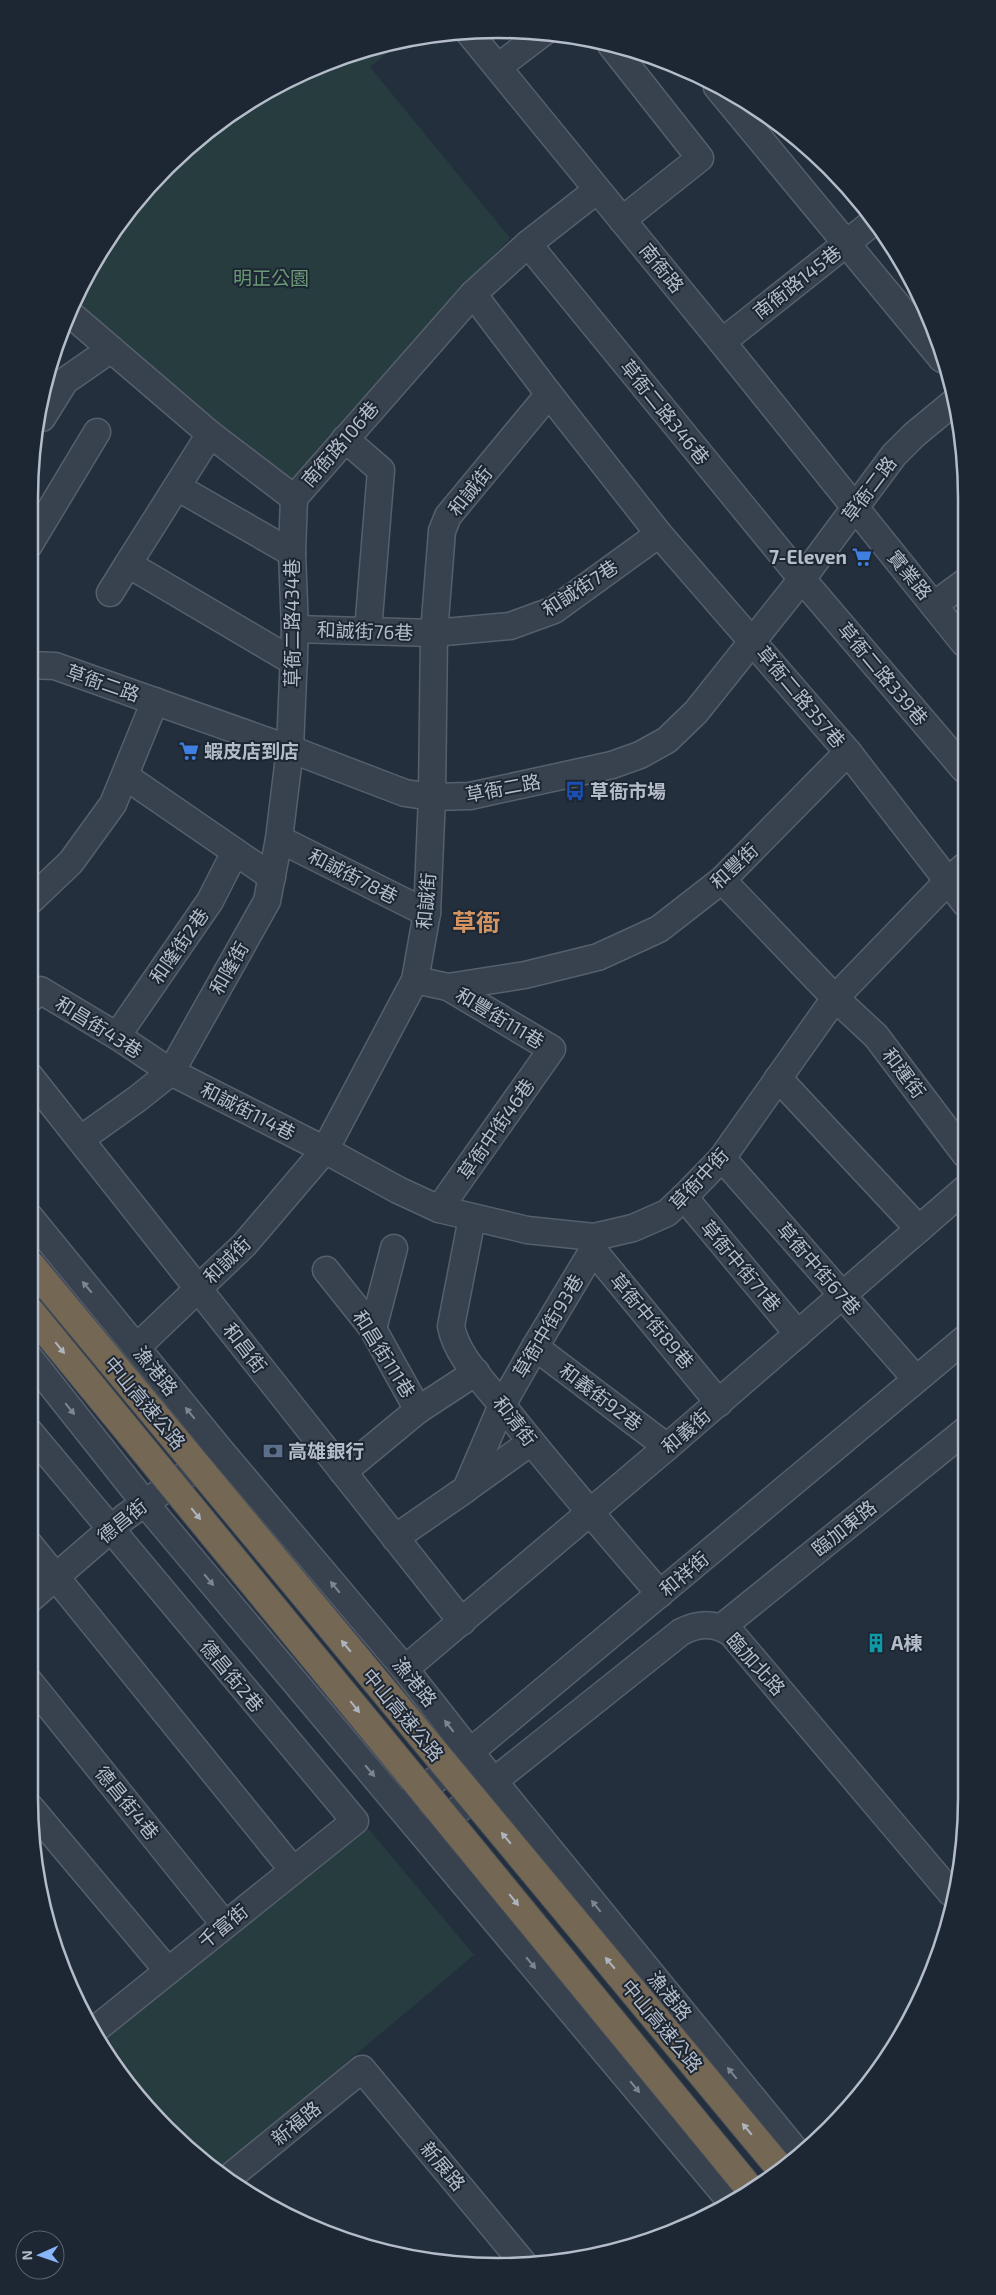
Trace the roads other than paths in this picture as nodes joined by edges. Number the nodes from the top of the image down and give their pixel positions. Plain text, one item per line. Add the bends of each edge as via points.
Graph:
1 (474, 38) edge
2 (535, 39) edge
3 (617, 53) edge
4 (498, 67) junction
5 (726, 98) edge
6 (598, 190) junction
7 (622, 220) junction
8 (869, 226) edge
9 (847, 243) junction
10 (528, 244) junction
11 (473, 294) junction
12 (75, 318) edge
13 (722, 342) junction
14 (111, 349) junction
15 (933, 349) edge
16 (549, 394) junction
17 (949, 406) edge
18 (45, 413) edge
19 (97, 432) dead end
20 (210, 434) junction
21 (345, 439) junction
22 (177, 487) junction
23 (294, 498) junction
24 (855, 508) junction
25 (38, 530) edge
26 (659, 534) junction
27 (292, 553) junction
28 (128, 564) junction
29 (802, 579) junction
30 (958, 587) edge
31 (110, 593) dead end
32 (934, 605) junction
33 (295, 629) junction
34 (368, 631) junction
35 (434, 633) junction
36 (958, 635) edge
37 (754, 642) junction
38 (294, 662) junction
39 (38, 665) edge
40 (155, 701) junction
41 (290, 749) junction
42 (848, 752) junction
43 (958, 762) edge
44 (125, 776) junction
45 (432, 797) junction
46 (279, 839) junction
47 (235, 852) junction
48 (956, 874) edge
49 (272, 877) junction
50 (722, 880) junction
51 (38, 893) edge
52 (427, 913) junction
53 (415, 980) junction
54 (448, 987) junction
55 (38, 992) edge
56 (835, 998) junction
57 (117, 1036) junction
58 (552, 1049) joint
59 (171, 1072) junction
60 (778, 1078) junction
61 (38, 1086) edge
62 (81, 1139) junction
63 (958, 1145) edge
64 (325, 1150) junction
65 (722, 1158) junction
66 (958, 1196) edge
67 (684, 1197) junction
68 (439, 1209) junction
69 (472, 1218) junction
70 (38, 1227) edge
71 (919, 1229) junction
72 (594, 1244) junction
73 (394, 1248) dead end
74 (326, 1270) dead end
75 (38, 1274) edge
76 (198, 1289) junction
77 (843, 1296) junction
78 (38, 1321) edge
79 (373, 1328) junction
80 (798, 1334) junction
81 (958, 1345) edge
82 (137, 1347) junction
83 (535, 1347) junction
84 (38, 1368) edge
85 (476, 1372) junction
86 (916, 1380) junction
87 (719, 1403) junction
88 (502, 1405) junction
89 (418, 1410) junction
90 (958, 1436) edge
91 (38, 1442) edge
92 (531, 1442) junction
93 (667, 1448) junction
94 (221, 1451) junction
95 (343, 1472) junction
96 (466, 1488) junction
97 (144, 1502) junction
98 (591, 1513) junction
99 (110, 1530) junction
100 (395, 1538) junction
101 (38, 1555) edge
102 (55, 1577) junction
103 (38, 1592) edge
104 (660, 1594) junction
105 (462, 1622) junction
106 (722, 1627) junction
107 (405, 1669) junction
108 (38, 1692) edge
109 (470, 1752) junction
110 (494, 1780) junction
111 (400, 1807) junction
112 (38, 1816) edge
113 (355, 1821) joint
114 (424, 1836) junction
115 (293, 1870) junction
116 (949, 1891) edge
117 (225, 1925) junction
118 (168, 1971) junction
119 (97, 2023) edge
120 (362, 2069) joint
121 (794, 2149) edge
122 (776, 2164) edge
123 (234, 2174) edge
124 (746, 2185) edge
125 (727, 2197) edge
126 (518, 2257) edge

1 - 4 street, 南衙路
2 - 4 street
3 - 7 street via 700,158
4 - 6 street, 南衙路
5 - 9 street
6 - 7 street, 南衙路
6 - 10 street, 南衙路106巷
7 - 13 street, 南衙路
8 - 9 street, 南衙路145巷
9 - 13 street, 南衙路145巷
9 - 15 street
10 - 11 street, 南衙路106巷
10 - 29 street, 草衙二路346巷
11 - 16 street
11 - 21 street, 南衙路106巷
12 - 14 street, 南衙路106巷
13 - 24 street, 南衙路
14 - 18 street via 65,381
14 - 20 street, 南衙路106巷
16 - 26 street
16 - 35 street, 和誠街 via 448,516 442,531
17 - 24 street, 草衙二路 via 894,455
19 - 25 street
20 - 22 street
20 - 23 street, 南衙路106巷
21 - 23 street, 南衙路106巷
21 - 34 street via 381,470
22 - 27 street
22 - 28 street
23 - 27 street, 草衙二路434巷
24 - 29 street, 草衙二路
24 - 32 street, 實業路
26 - 35 street, 和誠街7巷 via 554,610 510,626
26 - 37 street
27 - 33 street, 草衙二路434巷
28 - 31 street
28 - 38 street
29 - 37 street, 草衙二路
29 - 43 street, 草衙二路339巷
30 - 32 street
32 - 36 street, 實業路
33 - 34 street, 和誠街76巷
33 - 38 street, 草衙二路434巷
34 - 35 street, 和誠街76巷
35 - 45 street, 和誠街
37 - 42 street, 草衙二路357巷
37 - 45 street, 草衙二路 via 696,712 667,740 640,754 612,765 502,791
38 - 41 street, 草衙二路434巷
39 - 40 street, 草衙二路 via 55,666
40 - 41 street, 草衙二路
40 - 44 street
41 - 45 street, 草衙二路 via 404,792
41 - 46 street, 和隆街
42 - 48 street
42 - 50 street, 和豐街
44 - 47 street
44 - 51 street via 113,804 71,862
45 - 52 street, 和誠街
46 - 49 street, 和隆街
46 - 52 street, 和誠街78巷
47 - 49 street
47 - 57 street, 和隆街2巷 via 210,901
48 - 56 street, 草衙中街
49 - 59 street, 和隆街 via 267,901
50 - 54 street, 和豐街 via 659,929 598,957 525,975
50 - 56 street, 和運街
52 - 53 street, 和誠街
53 - 54 street, 和豐街
53 - 64 street, 和誠街
54 - 58 street, 和豐街111巷
55 - 57 street, 和昌街43巷 via 40,990
56 - 60 street, 草衙中街
56 - 63 street, 和運街 via 876,1036
57 - 59 street, 和昌街43巷
58 - 68 street, 草衙中街46巷
59 - 62 street, 和隆街
59 - 64 street, 和誠街114巷
60 - 65 street, 草衙中街
60 - 71 street
61 - 62 street, 和昌街
62 - 76 street, 和昌街
64 - 68 street, 草衙中街
64 - 76 street, 和誠街 via 244,1245
65 - 67 street, 草衙中街
65 - 77 street, 草衙中街67巷
66 - 71 street, 和義街
67 - 72 street, 草衙中街 via 667,1213
67 - 80 street, 草衙中街71巷
68 - 69 street, 草衙中街
69 - 72 street, 草衙中街
69 - 85 street, 和清街 via 451,1326 453,1339
82 -> 70 street, 漁港路
71 - 77 street, 和義街
72 - 83 street, 草衙中街93巷
72 - 87 street, 草衙中街89巷
73 - 79 street
74 - 79 street, 和昌街111巷
122 -> 75 highway, 中山高速公路, bridge
76 - 82 street, 和誠街
76 - 95 street, 和昌街
77 - 80 street, 和義街
77 - 86 street, 草衙中街67巷
78 -> 124 highway, 中山高速公路, bridge
79 - 89 street, 和昌街111巷
80 - 87 street, 和義街
81 - 86 street, 和祥街
94 -> 82 street, 漁港路
83 - 88 street, 草衙中街93巷
83 - 93 street, 和義街92巷
84 -> 97 street
85 - 88 street, 和清街
85 - 89 street
86 - 104 street, 和祥街
87 - 93 street, 和義街
88 - 92 street, 和清街
88 - 96 street, 草衙中街93巷
89 - 95 street, 和昌街111巷
90 - 106 street, 臨加東路
91 - 99 street, 德昌街2巷
92 - 96 street
92 - 98 street, 和清街
93 - 98 street, 和義街
94 - 97 street, 德昌街
107 -> 94 street, 漁港路
95 - 100 street, 和昌街
96 - 100 street
97 - 99 street, 德昌街
97 -> 111 street
98 - 104 street, 和清街
98 - 105 street, 和義街
99 - 102 street, 德昌街
99 - 113 street, 德昌街2巷
100 - 105 street, 和昌街
101 - 102 street
102 - 103 street, 德昌街
102 - 115 street
104 - 109 street, 和祥街
105 - 107 street, 和義街
106 - 110 street, 臨加北路 via 709,1624 681,1632
106 - 116 street, 臨加北路
109 -> 107 street, 漁港路
108 - 117 street, 德昌街4巷
109 - 110 street, 漁港路
109 - 111 street, 和祥街
110 - 114 street, 臨加北路
121 -> 110 street, 漁港路
111 - 114 street
112 - 118 street
113 - 115 street, 千富街
114 -> 125 street
115 - 117 street, 千富街
117 - 118 street, 千富街
118 - 119 street, 千富街
120 - 123 street, 新福路
120 - 126 street, 新展路

